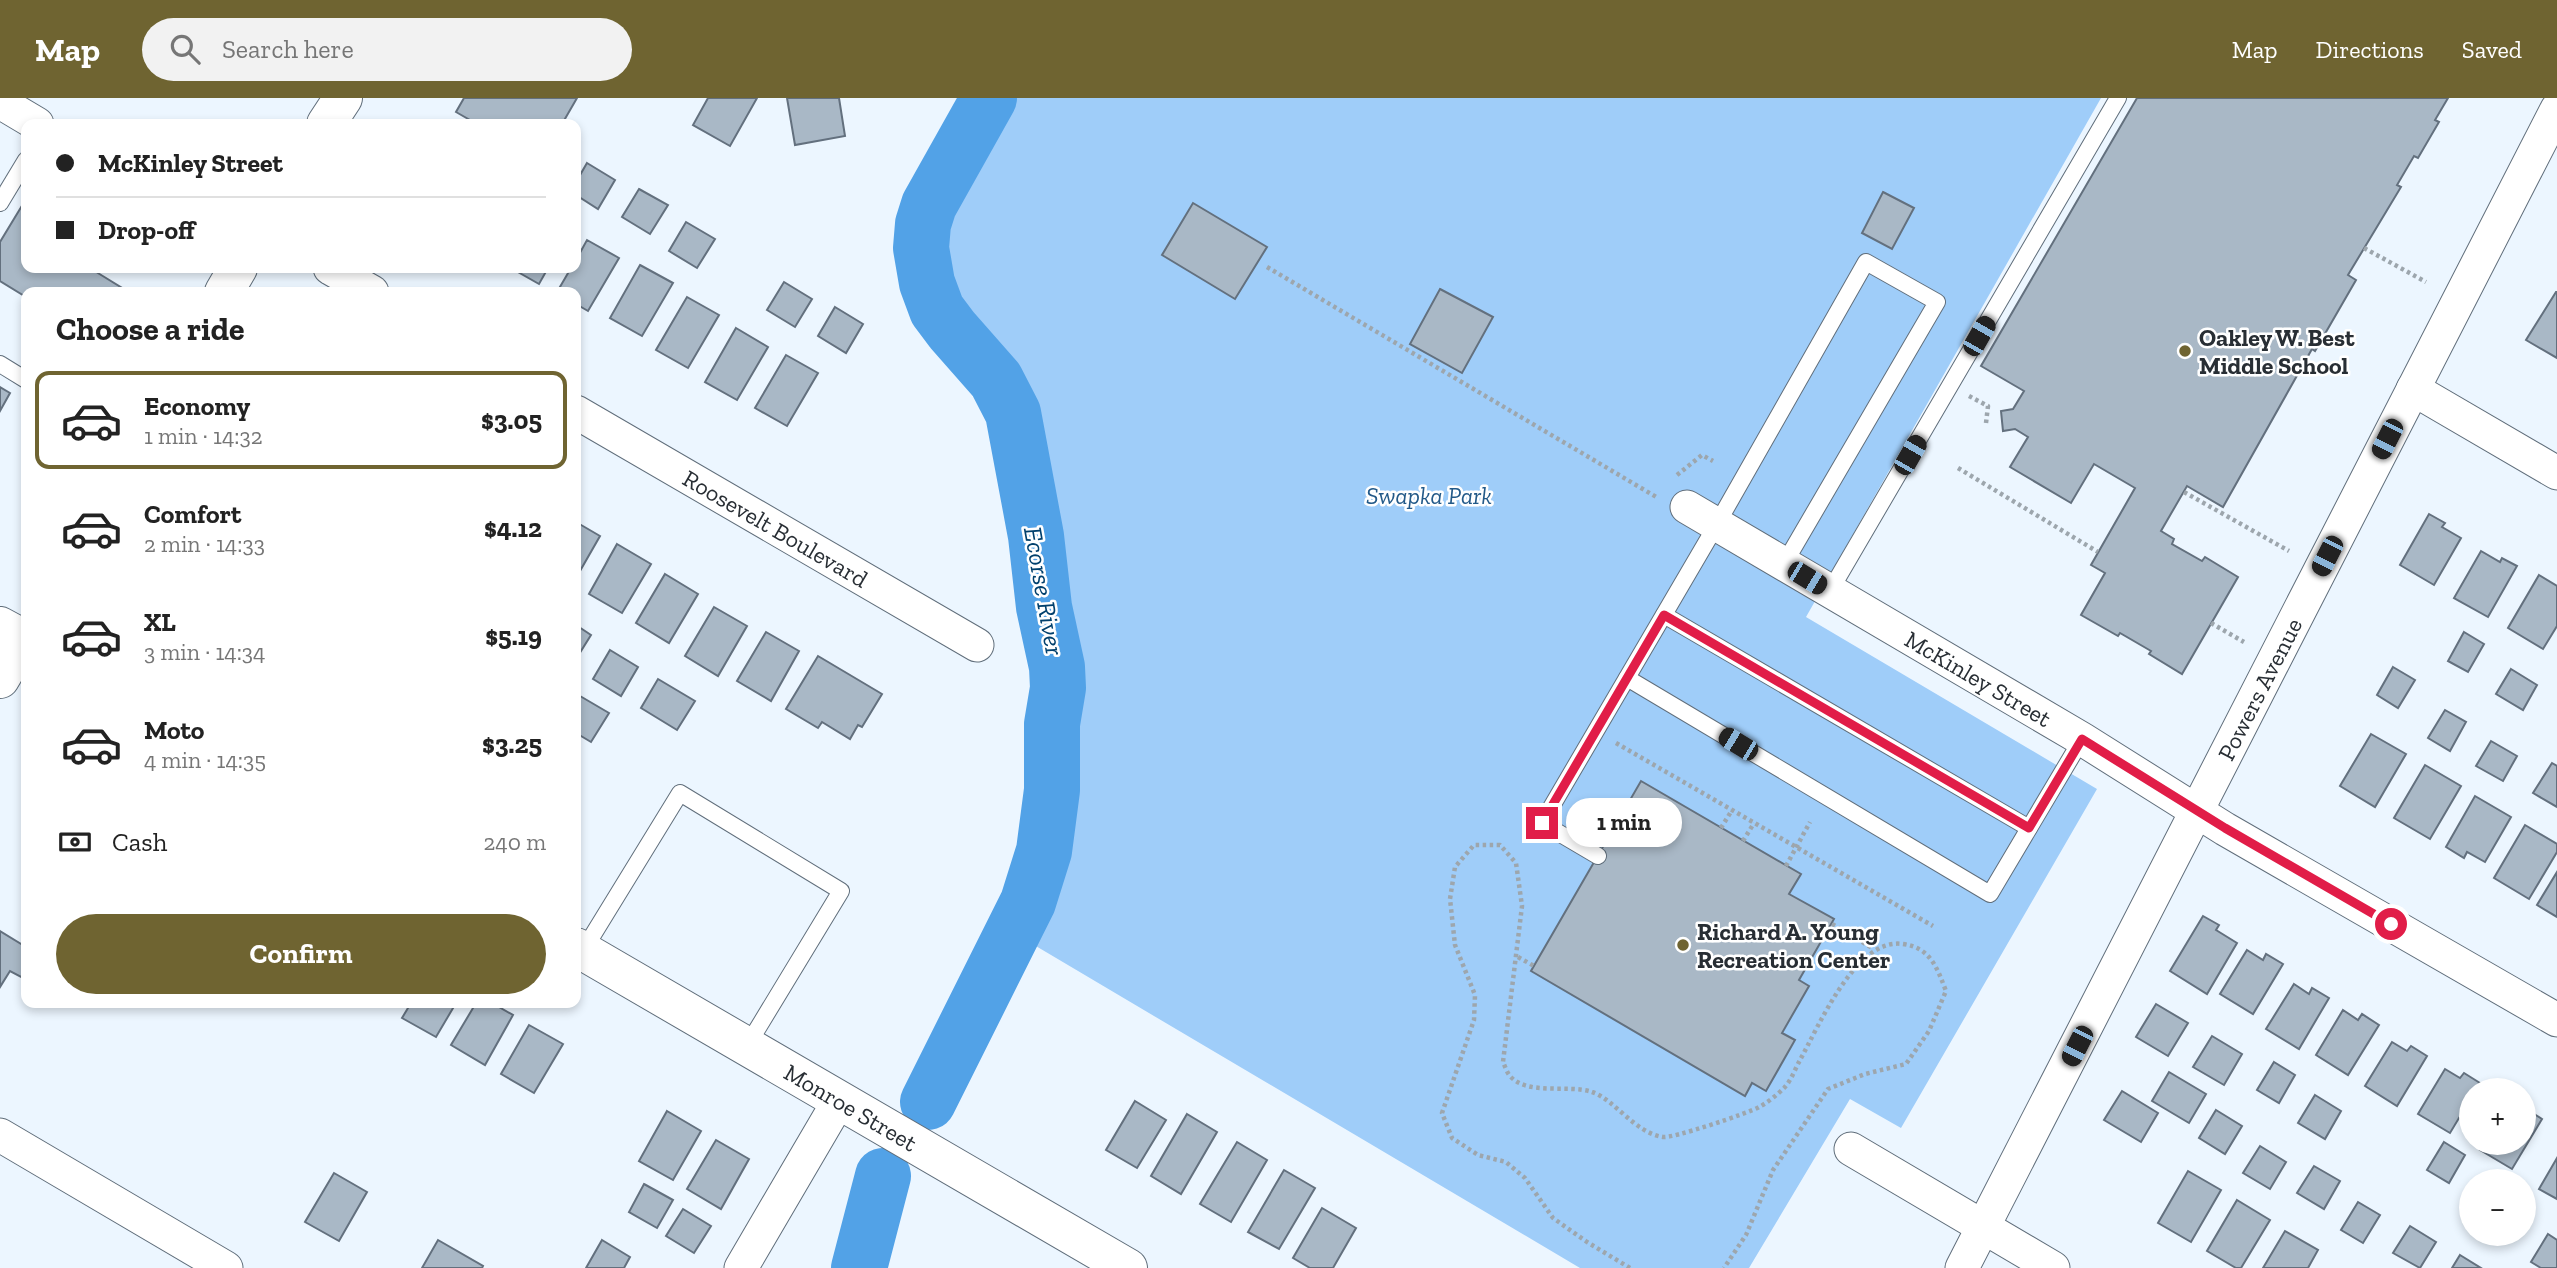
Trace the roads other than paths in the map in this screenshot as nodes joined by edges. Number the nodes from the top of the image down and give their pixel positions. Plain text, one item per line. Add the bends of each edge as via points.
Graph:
1 (343, 98) edge
2 (2118, 98) edge
3 (0, 102) edge
4 (2557, 108) edge
5 (29, 119) edge
6 (329, 119) edge
7 (21, 168) edge
8 (0, 203) edge
9 (339, 273) edge
10 (363, 287) edge
11 (0, 364) edge
12 (21, 377) edge
13 (2413, 389) junction
14 (581, 415) edge
15 (2557, 473) edge
16 (1674, 491) road end
17 (1717, 524) junction
18 (1784, 564) junction
19 (1830, 592) junction
20 (1664, 615) junction
21 (19, 635) edge
22 (977, 645) dead end
23 (1627, 678) junction
24 (0, 680) edge
25 (2082, 739) junction
26 (2197, 811) junction
27 (2029, 828) junction
28 (1598, 856) dead end
29 (581, 946) edge
30 (581, 950) edge
31 (2557, 1020) edge
32 (747, 1045) junction
33 (856, 1108) junction
34 (0, 1135) edge
35 (1851, 1149) dead end
36 (1983, 1227) junction
37 (226, 1268) edge
38 (741, 1268) edge
39 (1128, 1268) edge
40 (1962, 1268) edge
41 (2053, 1268) edge

1 - 6 street
2 - 19 lane
3 - 5 street
4 - 13 street, Powers Avenue
7 - 8 lane
9 - 10 street
11 - 12 lane
13 - 15 street
13 - 26 street, Powers Avenue
14 - 22 street, Roosevelt Boulevard
16 - 17 street, McKinley Street
17 - 18 street, McKinley Street
17 - 18 lane via 1866,262 1937,302
17 - 20 lane
18 - 19 street, McKinley Street
19 - 25 street, McKinley Street
20 - 23 lane
20 - 27 lane
21 - 24 street
23 - 27 lane via 1990,894
23 - 28 lane via 1542,823
25 - 26 street, McKinley Street
25 - 27 lane
26 - 31 street, McKinley Street
26 - 36 street, Powers Avenue
29 - 32 lane via 680,793 841,891
30 - 32 street, Monroe Street
32 - 33 street, Monroe Street
33 - 38 street
33 - 39 street, Monroe Street
34 - 37 street
35 - 36 street
36 - 40 street, Powers Avenue
36 - 41 street

